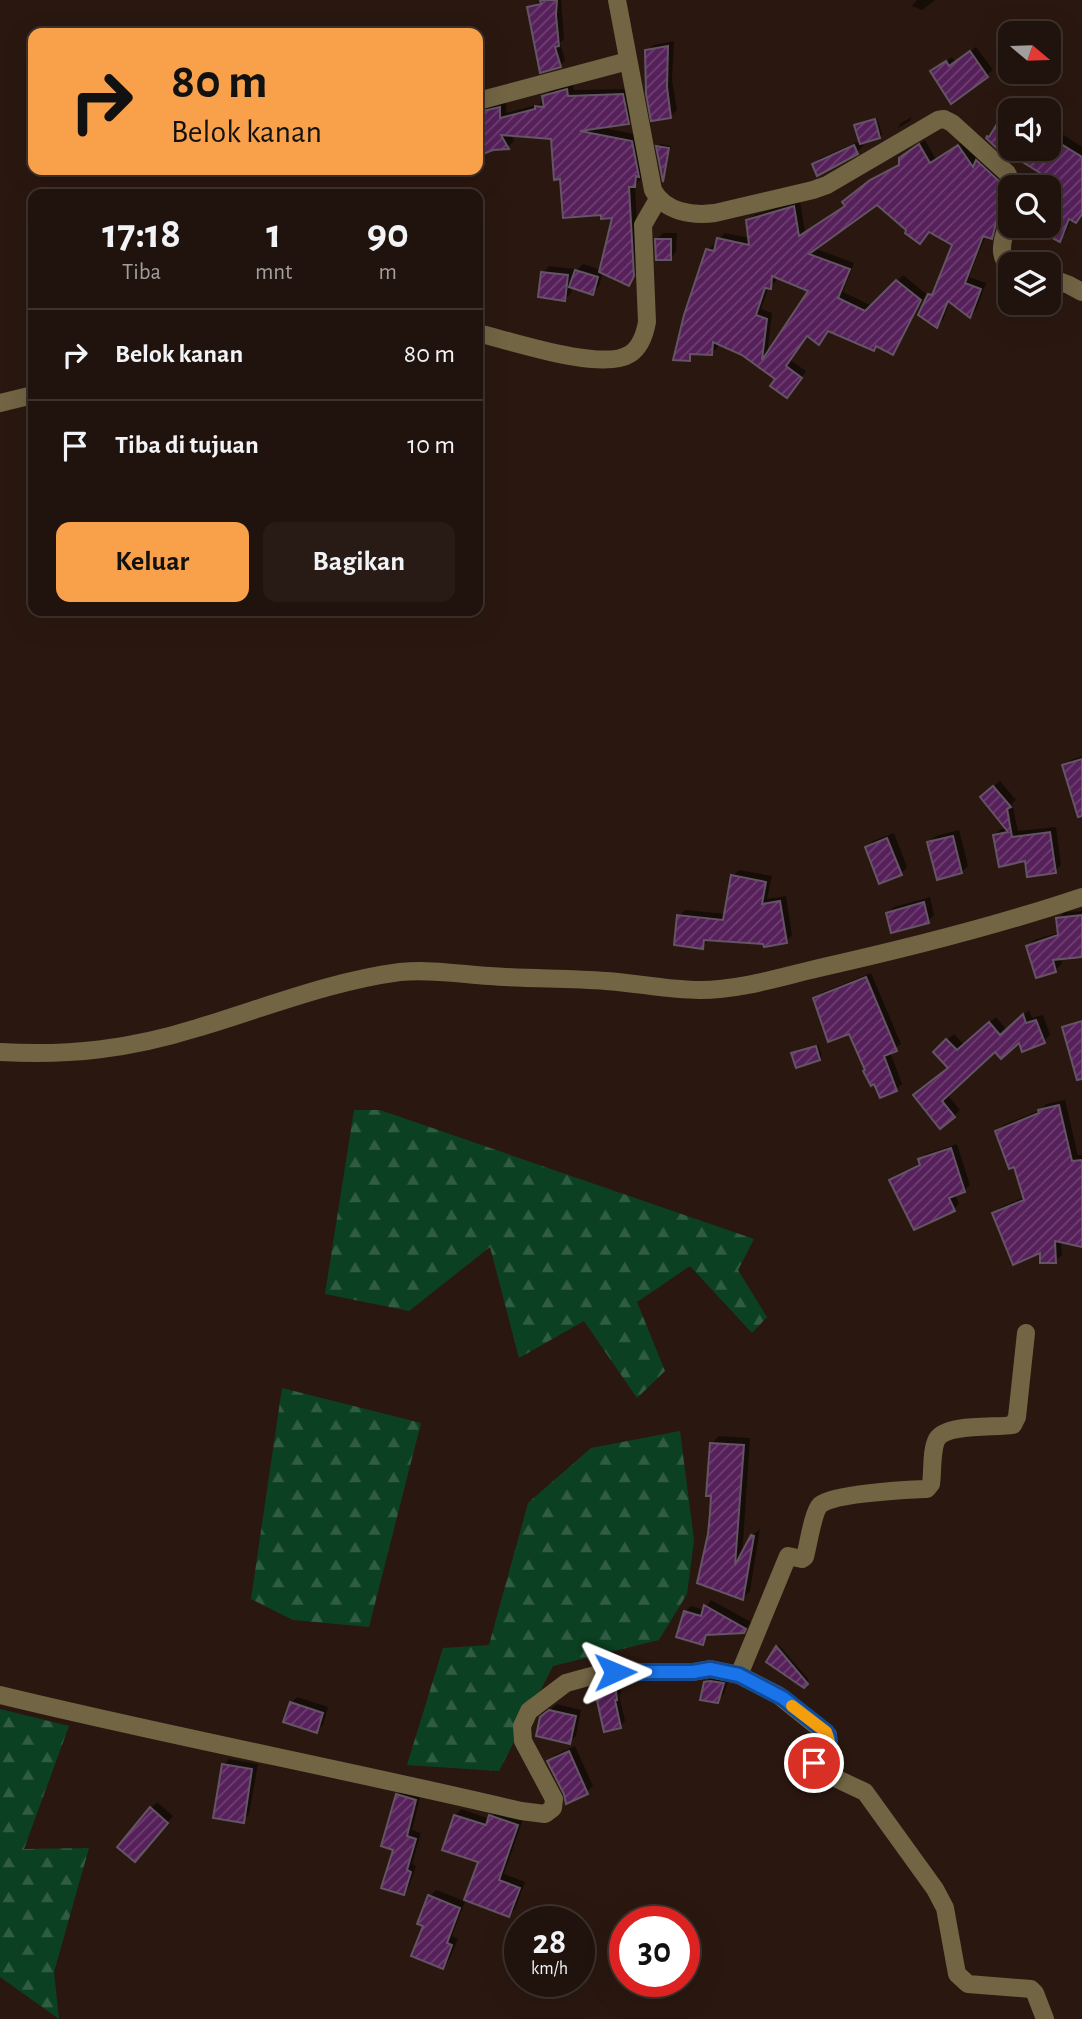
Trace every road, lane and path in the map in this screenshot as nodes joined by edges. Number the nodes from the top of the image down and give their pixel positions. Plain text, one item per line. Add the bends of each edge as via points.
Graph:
1 (617, 0) edge
2 (628, 61) junction
3 (483, 100) edge
4 (1008, 175) edge
5 (658, 199) junction
6 (1061, 282) edge
7 (1082, 292) edge
8 (483, 334) edge
9 (28, 396) edge
10 (0, 403) edge
11 (1082, 897) edge
12 (0, 1052) edge
13 (1026, 1333) dead end
14 (739, 1675) junction
15 (0, 1695) edge
16 (1045, 2019) edge

1 - 2 street
2 - 3 street
2 - 5 street
4 - 5 street via 944,119 813,190 704,214 671,208
5 - 8 street via 643,225 647,321 645,334 632,353 590,360
6 - 7 street
9 - 10 street
11 - 12 street via 962,934 729,988 689,990 608,981 402,972 128,1045 68,1054
13 - 14 street via 1015,1423 942,1434 935,1446 932,1484 927,1489 839,1498 818,1507 805,1557 788,1556
14 - 15 street via 710,1669 599,1674 566,1683 533,1706 522,1734 554,1799 553,1808 545,1814
14 - 16 street via 783,1698 826,1732 828,1748 814,1769 865,1792 935,1889 944,1908 960,1979 968,1984 1031,1989

